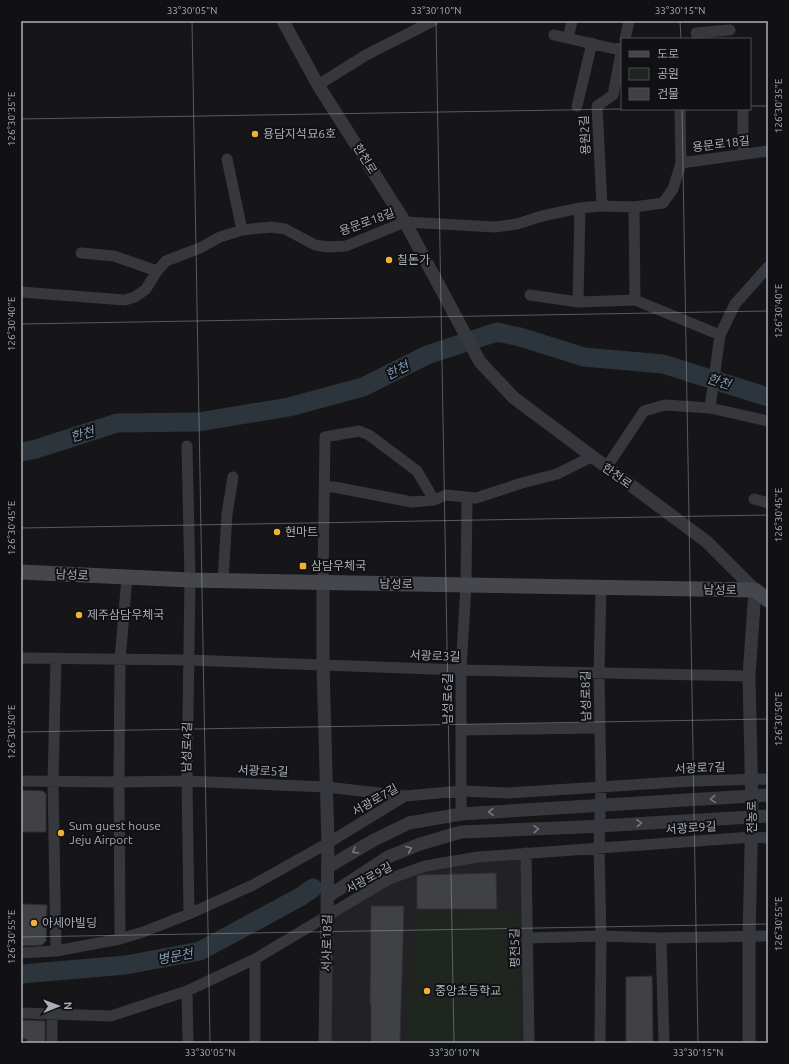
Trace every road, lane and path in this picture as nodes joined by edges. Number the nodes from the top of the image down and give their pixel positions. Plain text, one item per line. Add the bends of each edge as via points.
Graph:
1 (282, 21) edge
2 (433, 21) edge
3 (572, 21) edge
4 (629, 21) edge
5 (701, 28) edge
6 (730, 30) dead end
7 (554, 35) dead end
8 (568, 38) junction
9 (625, 38) edge
10 (592, 43) junction
11 (621, 48) edge
12 (621, 53) edge
13 (318, 84) junction
14 (577, 106) dead end
15 (680, 110) edge
16 (743, 110) edge
17 (768, 151) edge
18 (743, 154) junction
19 (227, 158) dead end
20 (681, 162) junction
21 (602, 206) junction
22 (634, 207) junction
23 (580, 208) junction
24 (405, 222) junction
25 (242, 230) junction
26 (81, 254) dead end
27 (768, 267) edge
28 (157, 271) junction
29 (21, 292) edge
30 (530, 295) dead end
31 (635, 300) junction
32 (578, 302) junction
33 (720, 335) junction
34 (710, 408) junction
35 (768, 421) edge
36 (187, 446) dead end
37 (591, 457) junction
38 (606, 468) junction
39 (233, 477) dead end
40 (325, 487) junction
41 (466, 497) junction
42 (754, 499) dead end
43 (434, 500) junction
44 (768, 503) edge
45 (21, 572) edge
46 (126, 577) junction
47 (190, 580) junction
48 (223, 581) junction
49 (323, 583) junction
50 (466, 585) junction
51 (601, 587) junction
52 (755, 590) junction
53 (768, 600) edge
54 (21, 658) edge
55 (56, 658) junction
56 (120, 660) junction
57 (188, 660) junction
58 (323, 665) junction
59 (461, 670) junction
60 (598, 672) junction
61 (749, 676) junction
62 (600, 728) junction
63 (461, 730) junction
64 (752, 779) junction
65 (768, 779) edge
66 (21, 781) edge
67 (187, 781) junction
68 (53, 782) junction
69 (119, 782) junction
70 (601, 786) junction
71 (326, 787) junction
72 (462, 791) junction
73 (768, 795) edge
74 (405, 796) junction
75 (752, 796) junction
76 (600, 805) junction
77 (461, 814) junction
78 (768, 816) edge
79 (752, 817) junction
80 (600, 825) junction
81 (752, 837) junction
82 (768, 838) edge
83 (328, 843) junction
84 (599, 848) junction
85 (526, 853) junction
86 (328, 867) junction
87 (327, 897) junction
88 (189, 914) junction
89 (327, 917) junction
90 (601, 936) junction
91 (749, 936) junction
92 (768, 936) edge
93 (528, 938) junction
94 (662, 938) junction
95 (120, 939) junction
96 (56, 951) junction
97 (21, 953) edge
98 (255, 959) junction
99 (188, 992) junction
100 (21, 1013) edge
101 (52, 1014) junction
102 (52, 1043) edge
103 (188, 1043) edge
104 (255, 1043) edge
105 (325, 1043) edge
106 (529, 1043) edge
107 (600, 1043) edge
108 (664, 1043) edge
109 (749, 1043) edge

1 - 13 street, 한천로
2 - 13 street via 366,55
3 - 8 street
4 - 9 street
5 - 6 street
7 - 8 street, 용원2길
8 - 10 street, 용원2길
10 - 11 street, 용원2길
10 - 14 street
12 - 21 street, 용원2길 via 613,95 597,106
13 - 24 street, 한천로
15 - 20 street
16 - 18 street
17 - 18 street, 용문로18길
18 - 20 street, 용문로18길
19 - 25 street
20 - 22 street, 용문로18길 via 673,189 663,203
21 - 22 street, 용문로18길
21 - 23 street, 용문로18길
22 - 31 street
23 - 24 street, 용문로18길 via 495,227
23 - 32 street
24 - 25 street, 용문로18길 via 346,246 328,247 316,245 278,228
24 - 37 street, 한천로 via 480,362 514,398
25 - 28 street, 용문로18길 via 166,260
26 - 28 street via 114,256
27 - 33 street via 735,304
28 - 29 street, 용문로18길 via 146,289 125,300
30 - 32 street
31 - 32 street
31 - 33 street
33 - 34 street
34 - 35 street
34 - 38 street via 665,405 644,411
36 - 47 street, 남성로4길
37 - 38 street, 한천로
37 - 41 street via 557,474 476,498
38 - 52 street, 한천로 via 707,542
39 - 48 street via 227,514
40 - 43 street via 334,486 412,502
40 - 43 street via 325,437 359,431 417,471
40 - 49 street
41 - 43 street via 446,495
41 - 50 street, 남성로6길
42 - 44 street
45 - 46 main road, 남성로
46 - 47 main road, 남성로
46 - 56 street
47 - 48 main road, 남성로
47 - 57 street, 남성로4길
48 - 49 main road, 남성로
49 - 50 main road, 남성로
49 - 58 street
50 - 51 main road, 남성로
50 - 59 street, 남성로6길
51 - 52 main road, 남성로
51 - 60 street, 남성로8길
52 - 53 main road
52 - 61 street, 전농로
54 - 55 street, 서광로3길
55 - 56 street, 서광로3길
55 - 68 street
56 - 57 street, 서광로3길
56 - 69 street
57 - 58 street, 서광로3길
57 - 67 street, 남성로4길
58 - 59 street, 서광로3길
58 - 71 street
59 - 60 street, 서광로3길
59 - 63 street, 남성로6길
60 - 61 street, 서광로3길
60 - 62 street, 남성로8길
61 - 64 street, 전농로
62 - 63 street
62 - 70 street, 남성로8길
63 - 72 street, 남성로6길
64 - 65 street, 서광로7길
64 - 70 street, 서광로7길
64 - 75 street, 전농로
66 - 68 street, 서광로5길
67 - 69 street, 서광로5길
67 - 71 street, 서광로5길
67 - 88 street, 남성로4길
68 - 69 street, 서광로5길
68 - 96 street
69 - 95 street
70 - 72 street, 서광로7길 via 508,793
70 - 76 street, 남성로8길
71 - 74 street, 서광로5길
71 - 83 street
72 - 74 street, 서광로7길
72 - 77 street, 남성로6길
73 - 75 street
74 - 83 street, 서광로7길
75 -> 76 street
75 - 79 street, 전농로
76 -> 77 street
76 - 80 street, 남성로8길
77 -> 86 street via 409,823
78 - 79 street
80 -> 79 street
79 - 81 street, 전농로
80 - 84 street, 남성로8길
87 -> 80 street via 388,857 461,832
81 - 82 street, 서광로9길
81 - 84 street, 서광로9길
81 - 91 street, 전농로
83 - 86 street, 서사로18길
83 - 88 street, 서광로7길 via 253,885
84 - 85 street, 서광로9길
84 - 90 street, 남성로8길
85 - 89 street, 서광로9길 via 478,857 425,866 389,880
85 - 93 street, 평전5길
86 - 87 street, 서사로18길
87 - 89 street, 서사로18길
88 - 95 street, 서광로7길
89 - 98 street, 서광로9길
89 - 105 street, 서사로18길
90 - 93 street
90 - 94 street
90 - 107 street, 남성로8길
91 - 92 street
91 - 94 street
91 - 109 street, 전농로
93 - 106 street, 평전5길
94 - 108 street
95 - 96 street, 서광로7길
96 - 97 street, 서광로7길
98 - 99 street, 서광로9길
98 - 104 street
99 - 101 street, 서광로9길 via 111,1016
99 - 103 street
100 - 101 street, 서광로9길
101 - 102 street

